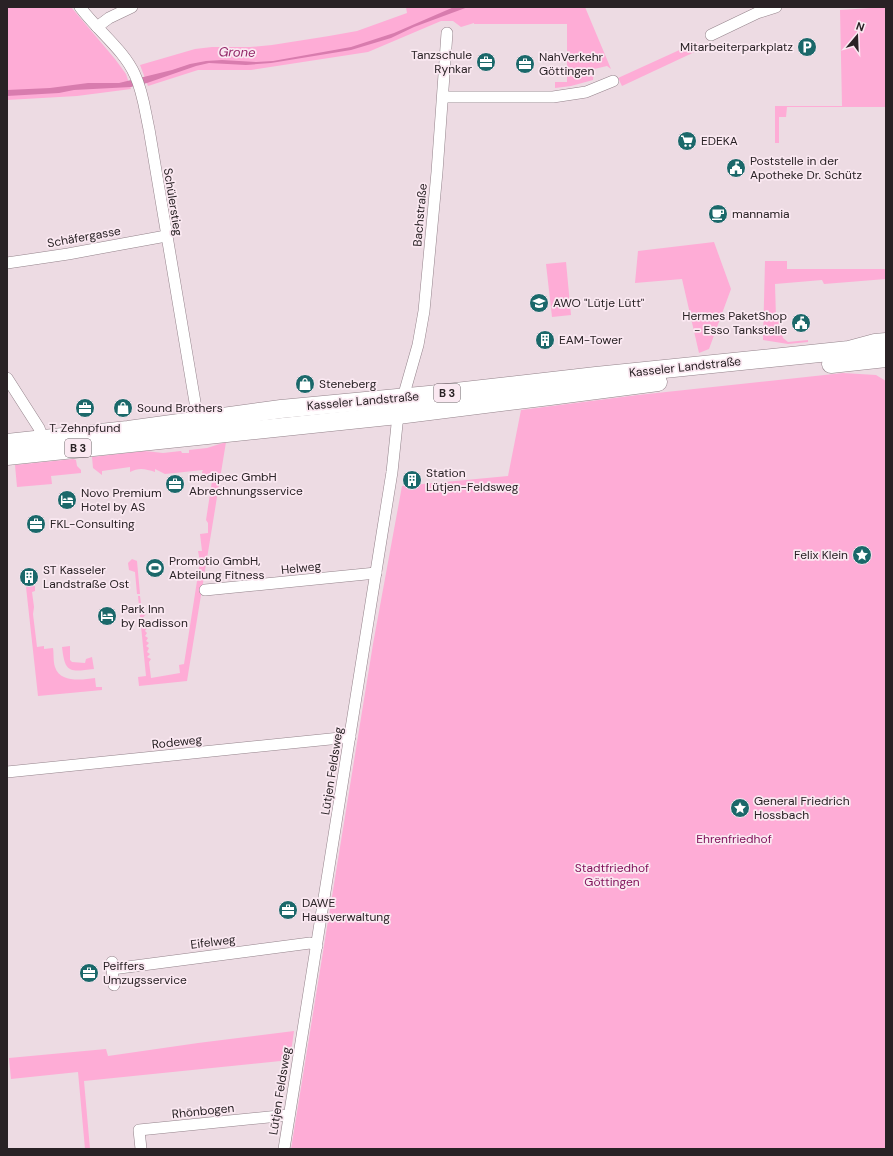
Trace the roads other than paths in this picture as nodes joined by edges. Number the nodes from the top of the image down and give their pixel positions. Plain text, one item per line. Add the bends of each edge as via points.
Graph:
1 (80, 7) edge
2 (132, 7) edge
3 (776, 7) edge
4 (97, 27) junction
5 (447, 33) dead end
6 (711, 35) dead end
7 (613, 81) dead end
8 (443, 98) junction
9 (166, 236) junction
10 (7, 263) edge
11 (886, 342) edge
12 (886, 358) edge
13 (7, 378) edge
14 (403, 397) junction
15 (398, 414) junction
16 (198, 420) junction
17 (43, 439) junction
18 (7, 443) edge
19 (7, 456) edge
20 (376, 573) junction
21 (205, 590) dead end
22 (350, 737) junction
23 (7, 772) edge
24 (317, 946) junction
25 (114, 985) dead end
26 (289, 1115) junction
27 (140, 1149) edge
28 (284, 1149) edge

1 - 4 street, Schülerstieg
2 - 4 street
3 - 6 street via 757,13
4 - 9 street, Schülerstieg via 127,61 140,87
5 - 8 street, Bachstraße
7 - 8 street via 570,96
8 - 14 street, Bachstraße via 424,311 418,346
9 - 10 street, Schäfergasse
9 - 16 street, Schülerstieg
11 - 14 main road, Kasseler Landstraße / B 3 via 850,350
12 - 15 main road, Kasseler Landstraße / B 3 via 664,381
13 - 17 street via 39,428
14 - 15 street, Lütjen Feldsweg
14 - 16 main road, Kasseler Landstraße / B 3
15 - 19 main road, Kasseler Landstraße / B 3
15 - 20 street, Lütjen Feldsweg via 392,472
16 - 17 main road, Kasseler Landstraße / B 3
17 - 18 main road, Kasseler Landstraße / B 3
20 - 21 street, Helweg
20 - 22 street, Lütjen Feldsweg
22 - 23 street, Rodeweg
22 - 24 street, Lütjen Feldsweg
24 - 25 street, Eifelweg via 310,943 112,965
24 - 26 street, Lütjen Feldsweg
26 - 27 street, Rhönbogen via 139,1130
26 - 28 street, Lütjen Feldsweg

